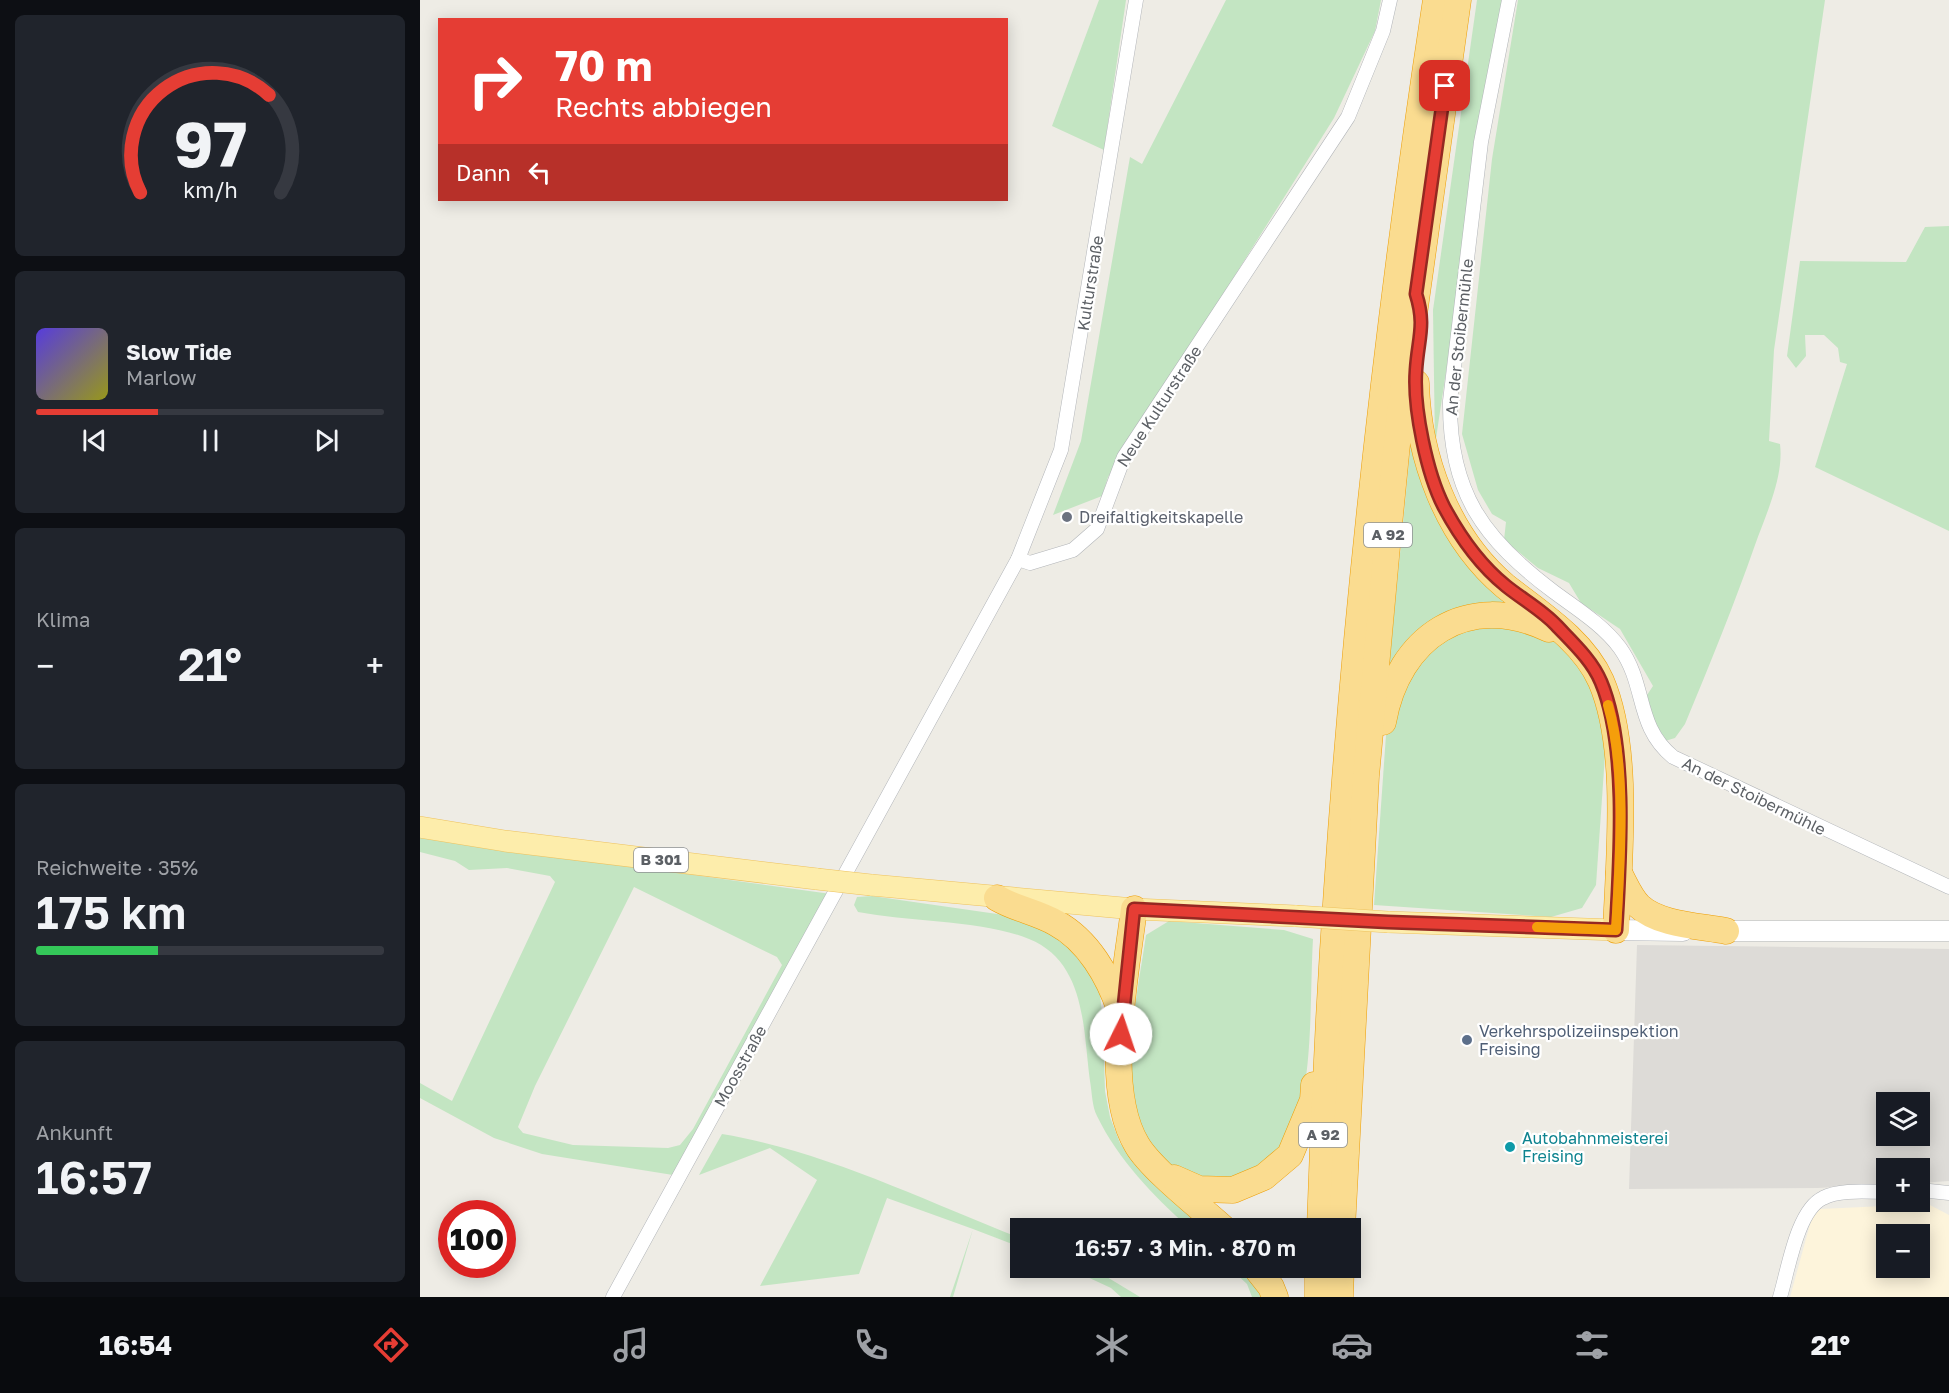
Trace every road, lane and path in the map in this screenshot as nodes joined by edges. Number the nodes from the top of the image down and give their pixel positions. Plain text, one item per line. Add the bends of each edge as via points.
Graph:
1 (1136, 0) edge
2 (1390, 0) edge
3 (1436, 0) edge
4 (1458, 0) edge
5 (1509, 0) edge
6 (1416, 294) junction
7 (1018, 560) junction
8 (1566, 637) junction
9 (1366, 776) junction
10 (420, 827) edge
11 (1618, 873) junction
12 (1949, 887) edge
13 (997, 898) junction
14 (1134, 909) junction
15 (1616, 930) junction
16 (1726, 931) junction
17 (1949, 931) edge
18 (1122, 1013) junction
19 (1326, 1042) junction
20 (1164, 1174) junction
21 (1930, 1191) edge
22 (1876, 1193) edge
23 (1949, 1193) edge
24 (1212, 1218) edge
25 (1320, 1218) edge
26 (1343, 1218) edge
27 (1264, 1278) edge
28 (1318, 1278) edge
29 (1341, 1278) edge
30 (613, 1297) edge
31 (1275, 1297) edge
32 (1318, 1297) edge
33 (1340, 1297) edge
34 (1780, 1297) edge

1 - 7 street, Kulturstraße via 1061,450
2 - 7 street, Neue Kulturstraße via 1383,31 1348,117 1118,466 1097,529 1073,550 1030,563
3 - 19 highway, A 92 via 1380,402 1354,656
4 - 6 highway, A 92
5 - 12 street, An der Stoibermühle via 1481,142 1450,400 1453,458 1470,501 1486,529 1524,570 1596,623 1620,648 1638,684 1650,731 1673,757
6 - 8 highway via 1423,317 1416,371 1417,413 1444,506 1472,549 1503,584
6 - 9 highway, A 92
7 - 30 street, Moosstraße
8 - 9 highway via 1519,617 1492,615 1470,617 1439,630 1416,649 1397,677 1378,752
8 - 11 highway via 1587,658 1601,681 1614,727 1619,776
9 - 26 highway, A 92
10 - 13 main road, B 301, bridge via 817,879
11 - 15 highway
11 - 16 highway via 1645,911
13 - 14 main road, B 301
13 - 18 highway via 1072,934 1087,948 1113,987
14 - 15 main road, B 301, bridge
14 - 18 highway
15 - 16 main road
16 - 17 main road
18 - 20 highway via 1119,1076 1123,1111 1137,1146
19 - 20 highway via 1316,1062 1313,1100 1290,1155 1264,1177 1233,1190 1221,1190 1199,1189
19 - 25 highway, A 92
20 - 24 highway
21 - 23 street
22 - 34 street via 1834,1195 1813,1203 1803,1220
27 - 31 highway
28 - 32 highway
29 - 33 highway

